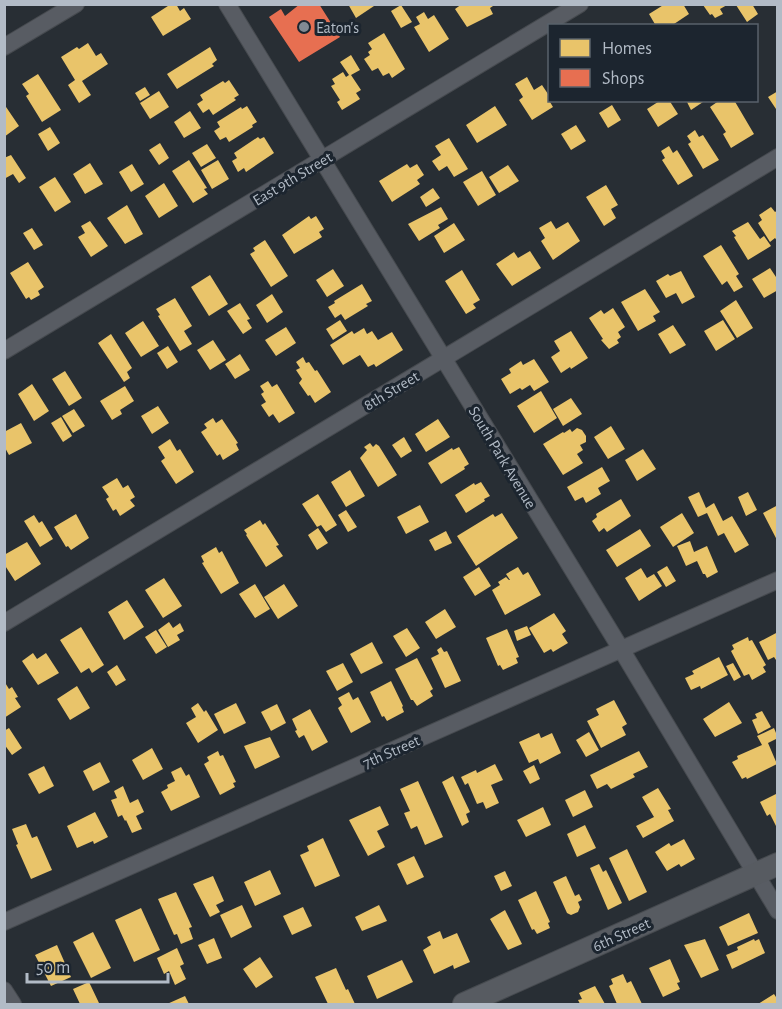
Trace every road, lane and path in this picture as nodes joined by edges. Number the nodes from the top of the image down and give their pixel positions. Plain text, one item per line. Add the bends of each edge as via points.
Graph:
1 (76, 4) edge
2 (227, 4) edge
3 (580, 4) edge
4 (4, 47) edge
5 (777, 157) edge
6 (322, 160) junction
7 (4, 351) edge
8 (443, 358) junction
9 (777, 580) edge
10 (4, 623) edge
11 (621, 650) junction
12 (777, 864) edge
13 (754, 874) junction
14 (777, 911) edge
15 (4, 922) edge
16 (4, 990) edge
17 (13, 1005) edge
18 (464, 1005) edge

1 - 4 street
2 - 6 street, South Park Avenue
3 - 6 street, East 9th Street
5 - 8 street, 8th Street
6 - 7 street, East 9th Street
6 - 8 street, South Park Avenue
8 - 10 street, 8th Street
8 - 11 street, South Park Avenue
9 - 11 street, 7th Street
11 - 13 street, South Park Avenue
11 - 15 street, 7th Street
12 - 13 main road, 6th Street
13 - 14 street, South Park Avenue
13 - 18 main road, 6th Street
16 - 17 street

